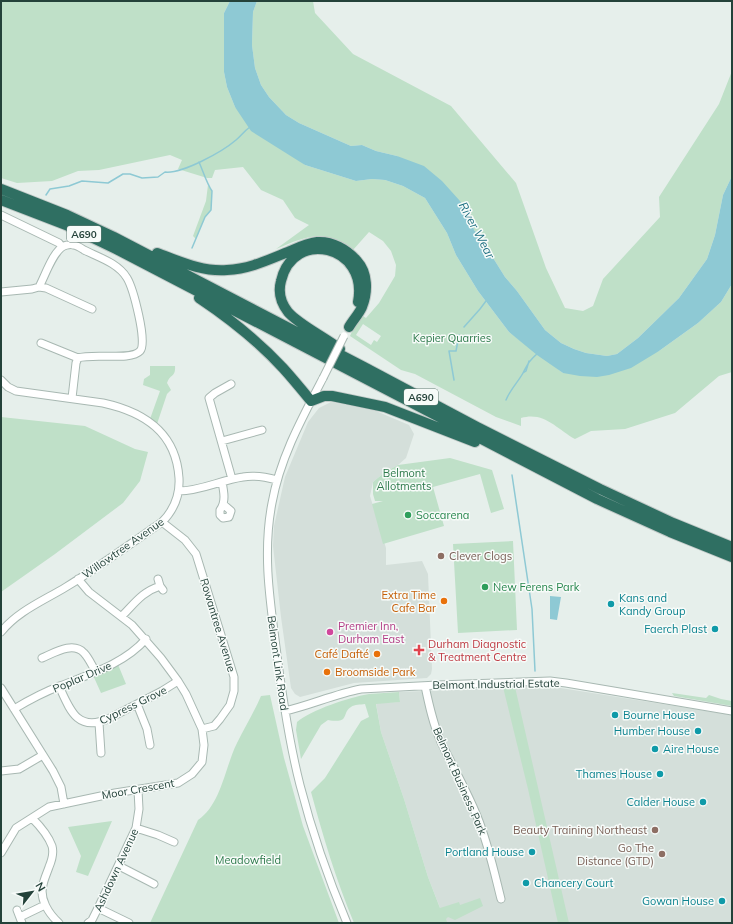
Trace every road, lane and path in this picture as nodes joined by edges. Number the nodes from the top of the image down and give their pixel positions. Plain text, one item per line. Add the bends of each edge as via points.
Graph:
1 (1, 189) edge
2 (1, 200) edge
3 (1, 215) edge
4 (114, 237) junction
5 (62, 247) junction
6 (164, 274) junction
7 (39, 287) junction
8 (1, 292) edge
9 (92, 309) dead end
10 (354, 318) junction
11 (347, 332) joint
12 (41, 344) dead end
13 (78, 358) junction
14 (364, 367) junction
15 (1, 380) edge
16 (231, 384) dead end
17 (72, 398) junction
18 (311, 401) junction
19 (262, 430) dead end
20 (222, 441) junction
21 (543, 471) junction
22 (232, 480) junction
23 (277, 480) junction
24 (222, 482) junction
25 (179, 491) junction
26 (224, 505) dead end
27 (162, 522) junction
28 (732, 547) edge
29 (732, 557) edge
30 (78, 579) junction
31 (161, 585) dead end
32 (122, 616) junction
33 (1, 632) edge
34 (146, 639) junction
35 (42, 658) dead end
36 (96, 672) junction
37 (178, 681) junction
38 (59, 686) junction
39 (425, 686) junction
40 (1, 688) edge
41 (137, 704) junction
42 (14, 709) junction
43 (285, 711) junction
44 (732, 711) edge
45 (99, 723) junction
46 (202, 729) junction
47 (150, 745) dead end
48 (101, 753) dead end
49 (43, 755) junction
50 (1, 771) edge
51 (138, 790) junction
52 (64, 804) junction
53 (32, 818) junction
54 (136, 828) junction
55 (174, 842) dead end
56 (1, 853) edge
57 (119, 866) junction
58 (154, 884) dead end
59 (501, 899) dead end
60 (45, 905) junction
61 (98, 908) junction
62 (20, 917) edge
63 (59, 923) edge
64 (88, 923) edge
65 (129, 923) edge
66 (346, 923) edge

1 - 4 highway, A690
2 - 6 highway, A690 via 66,225
3 - 5 street via 59,243
4 - 10 highway via 192,266 226,271 248,267 309,243 326,242 336,245 358,262 366,280 365,298
4 - 14 highway, A690
5 - 7 street via 55,254
5 - 13 street via 73,245 109,262 126,277 132,290 142,337 143,347 131,356 102,355
6 - 18 highway via 240,329 282,368
6 - 21 highway, A690
7 - 8 street via 32,290
7 - 9 street
10 - 11 highway
10 - 14 highway via 359,284 354,269 343,257 324,249 314,249 294,257 282,274 280,290 283,304 296,320 329,340
11 - 18 street, Belmont Link Road, bridge
12 - 13 street
13 - 17 street
14 - 28 highway, A690 via 600,489
15 - 17 street, Willowtree Avenue via 16,391
16 - 20 street via 209,398
17 - 25 street, Willowtree Avenue via 117,406 134,413 159,429 172,447 176,458
18 - 21 highway via 332,396 385,407
18 - 23 street, Belmont Link Road via 291,442
19 - 20 street
20 - 22 street
21 - 29 highway, A690 via 597,499
22 - 23 street via 251,476
22 - 24 street
23 - 43 street, Belmont Link Road via 269,520 267,549 271,608
24 - 25 street
24 - 26 street via 225,492
25 - 27 street, Willowtree Avenue via 172,510
27 - 30 street, Willowtree Avenue
27 - 46 street, Rowantree Avenue via 185,540 196,554 234,677 234,692 230,705 214,726
30 - 32 street, Moor Crescent via 89,592
30 - 33 street, Willowtree Avenue via 18,615
31 - 32 street via 142,595
32 - 34 street, Moor Crescent
34 - 36 street, Poplar Drive via 117,662
34 - 37 street, Moor Crescent
35 - 36 street via 71,647 79,649
36 - 38 street, Poplar Drive
37 - 41 street, Cypress Grove
37 - 46 street, Moor Crescent
38 - 42 street, Poplar Drive
38 - 45 street, Cypress Grove via 75,718 88,724
39 - 43 street, Belmont Industrial Estate via 361,689
39 - 44 street, Belmont Industrial Estate via 550,681
39 - 59 street, Belmont Business Park via 438,732 480,824
40 - 42 street
41 - 45 street, Cypress Grove
41 - 47 street
42 - 49 street
43 - 66 street, Belmont Link Road via 296,767 315,838
45 - 48 street
46 - 51 street, Moor Crescent via 202,762 192,774 178,783
49 - 50 street via 18,769
49 - 52 street via 61,787
51 - 52 street, Moor Crescent
51 - 54 street, Ashdown Avenue
52 - 53 street, Moor Crescent via 49,807
53 - 56 street, Moor Crescent via 16,828
53 - 60 street via 41,827 52,846 53,858 42,886
54 - 55 street
54 - 57 street, Ashdown Avenue
57 - 58 street
57 - 61 street, Ashdown Avenue
60 - 62 street
60 - 63 street
61 - 64 street, Ashdown Avenue
61 - 65 street

